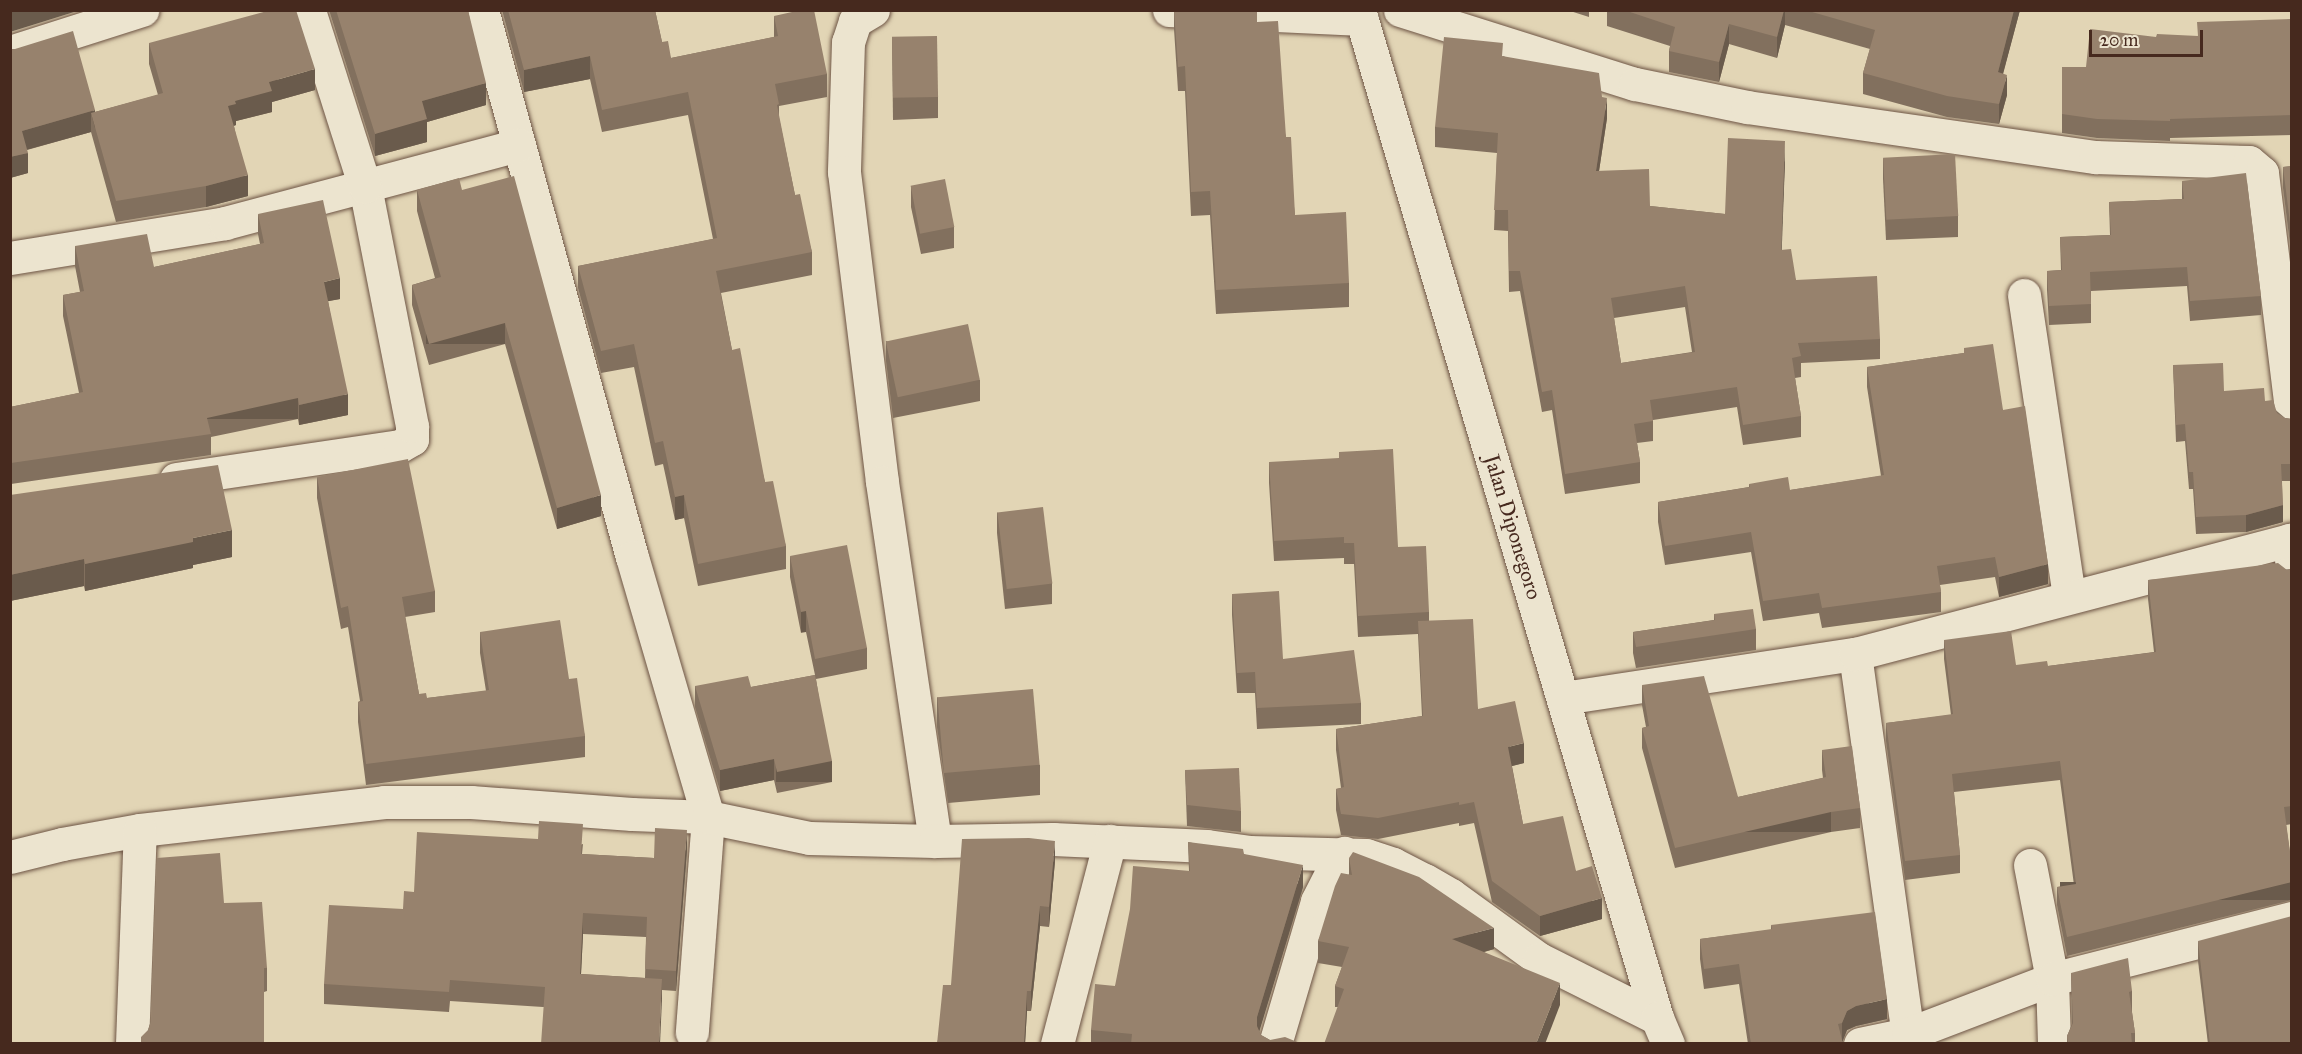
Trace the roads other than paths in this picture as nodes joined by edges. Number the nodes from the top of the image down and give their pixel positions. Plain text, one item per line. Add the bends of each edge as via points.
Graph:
1 (142, 10) edge
2 (309, 10) edge
3 (482, 10) edge
4 (873, 10) edge
5 (1169, 10) edge
6 (1400, 10) edge
7 (1360, 15) edge
8 (95, 17) edge
9 (10, 52) edge
10 (519, 145) junction
11 (365, 187) junction
12 (10, 258) edge
13 (2024, 295) dead end
14 (2292, 418) edge
15 (140, 484) edge
16 (2291, 549) edge
17 (2069, 597) junction
18 (1855, 654) junction
19 (1563, 698) junction
20 (708, 817) junction
21 (140, 830) junction
22 (1110, 841) junction
23 (935, 842) junction
24 (12, 849) edge
25 (1344, 853) junction
26 (2030, 865) dead end
27 (2292, 918) edge
28 (2052, 979) junction
29 (1663, 1031) edge
30 (692, 1032) dead end
31 (1927, 1034) edge
32 (132, 1044) edge
33 (1057, 1044) edge
34 (1275, 1044) edge
35 (1860, 1044) edge
36 (2054, 1044) edge

1 - 8 street
2 - 11 street
3 - 10 street
4 - 23 street via 855,21 848,42 844,172 882,482
5 - 7 street
6 - 14 street via 1635,84 1747,107 2095,157 2249,162 2259,168 2263,182
7 - 19 street, Jalan Diponegoro
8 - 9 street
10 - 11 street
10 - 20 street
11 - 12 street via 225,223
11 - 15 street via 412,439 400,446
13 - 17 street
16 - 17 street
17 - 18 street
18 - 19 street
18 - 31 street
19 - 29 street, Jalan Diponegoro
20 - 21 street via 471,802 384,802
20 - 23 street via 809,838
20 - 30 street
21 - 24 street
21 - 32 street
22 - 23 street
22 - 25 street via 1249,852
22 - 33 street
25 - 29 street via 1393,864 1425,880 1539,959
25 - 34 street via 1317,902
26 - 28 street
27 - 28 street
28 - 31 street
28 - 36 street
31 - 35 street

